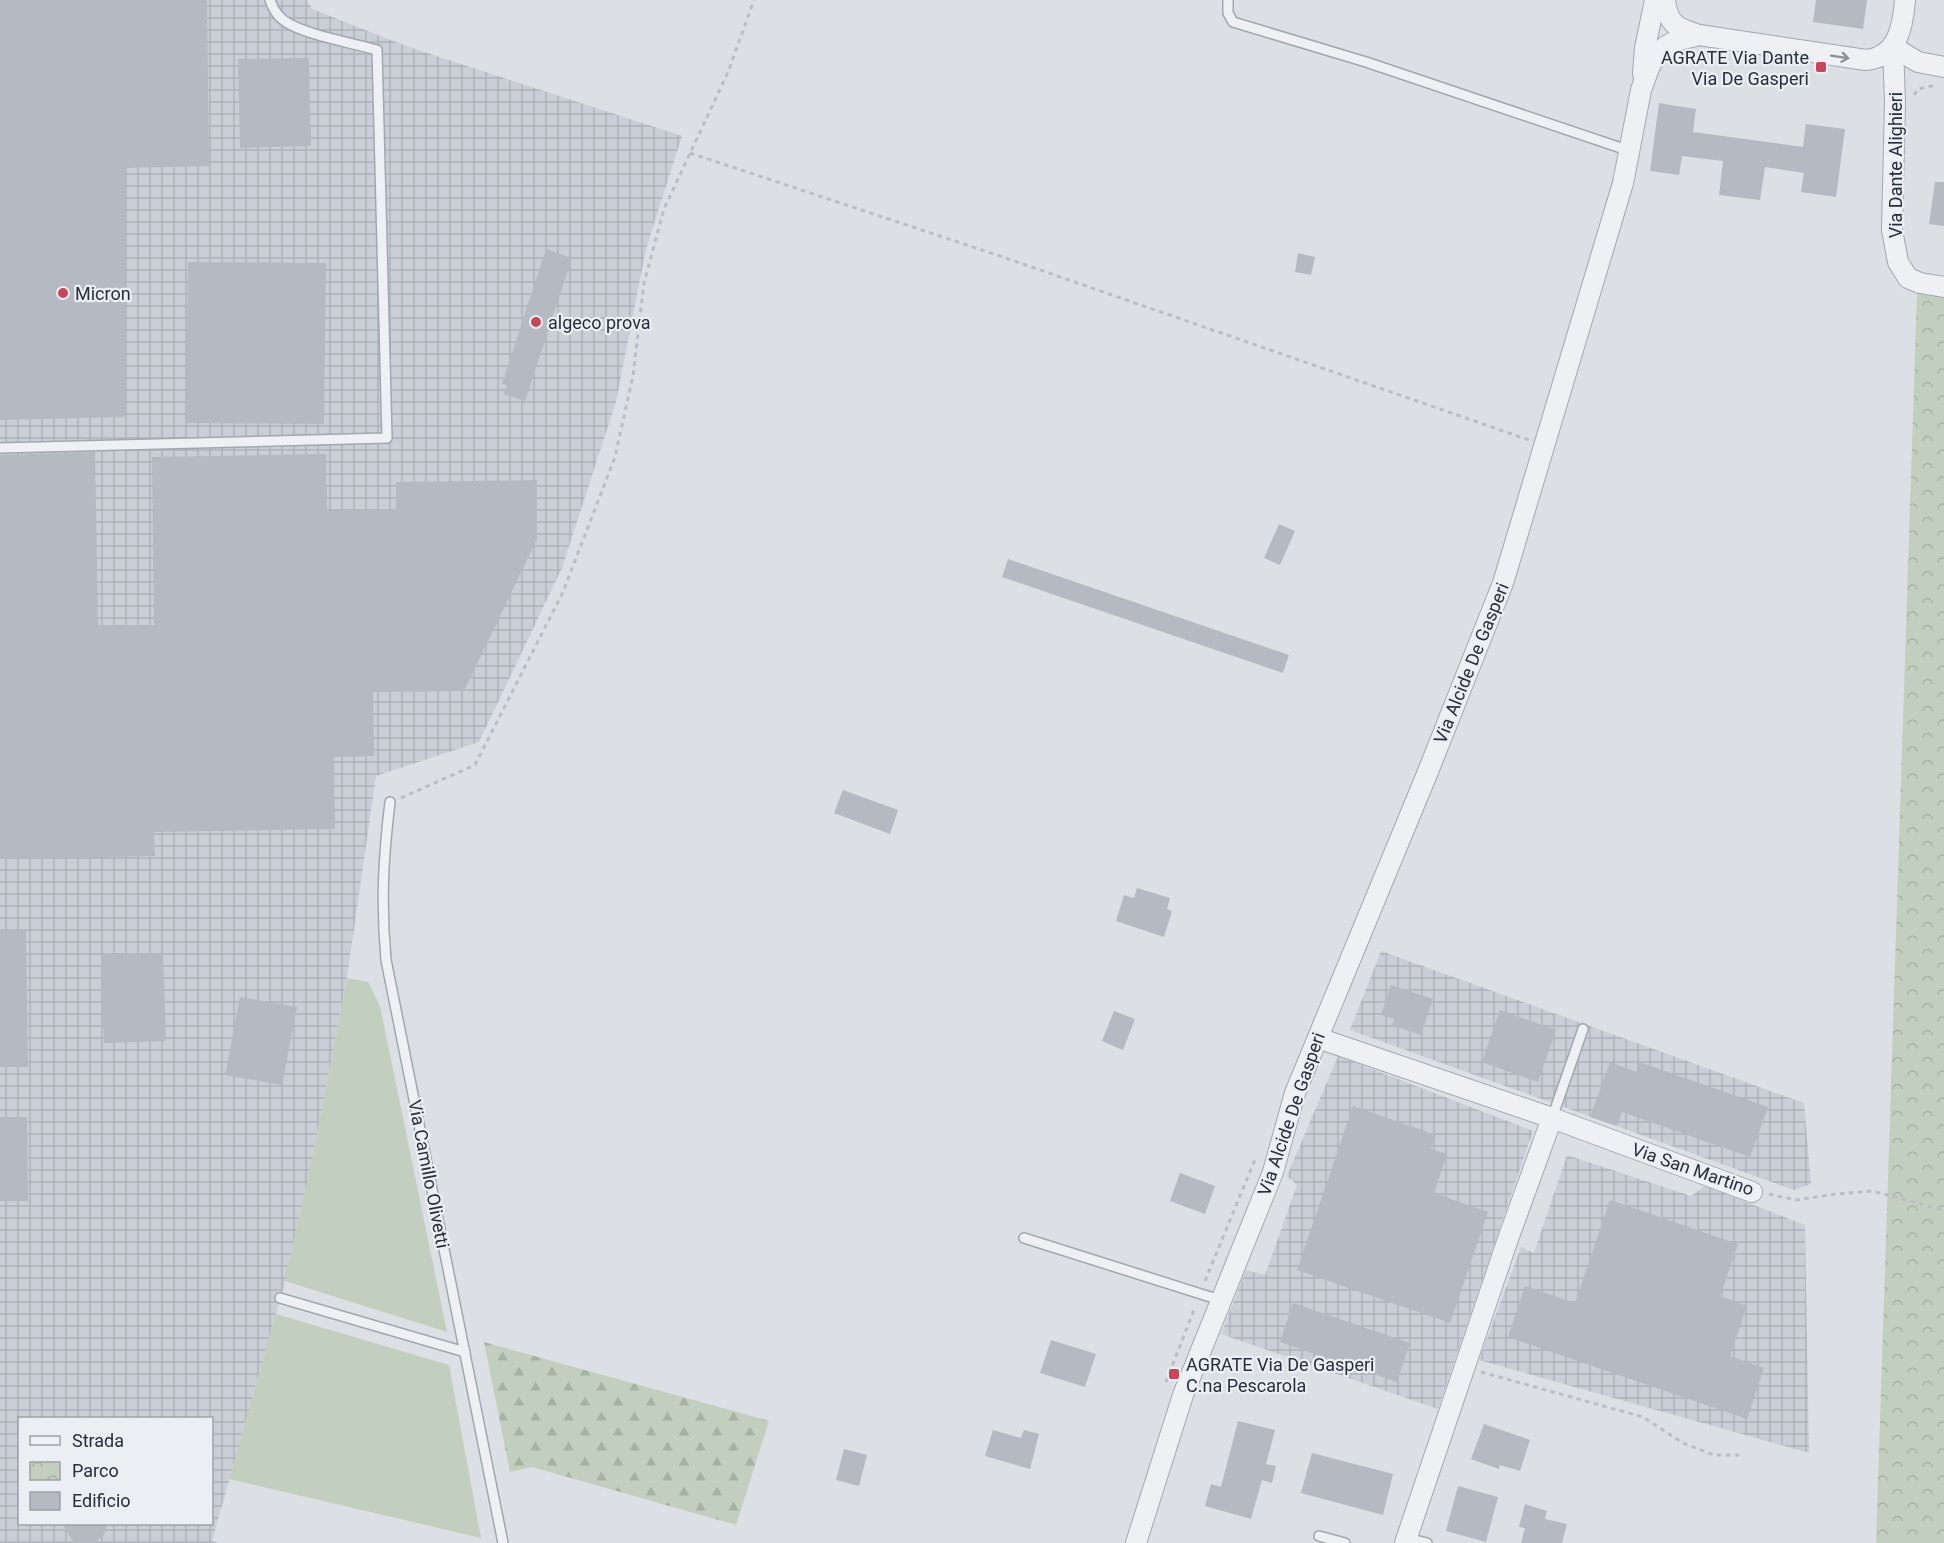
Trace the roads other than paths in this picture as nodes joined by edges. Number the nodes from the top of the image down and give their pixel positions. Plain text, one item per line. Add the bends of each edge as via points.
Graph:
1 (270, 0) edge
2 (1228, 0) edge
3 (1655, 0) edge
4 (1665, 0) edge
5 (1905, 0) edge
6 (1699, 35) junction
7 (1893, 47) junction
8 (1943, 76) edge
9 (1641, 90) junction
10 (1630, 151) junction
11 (1944, 287) edge
12 (0, 448) edge
13 (390, 802) road end
14 (1583, 1029) dead end
15 (1318, 1038) junction
16 (1552, 1118) junction
17 (1752, 1192) road end
18 (1024, 1238) dead end
19 (280, 1298) dead end
20 (1220, 1300) junction
21 (465, 1352) junction
22 (1319, 1536) dead end
23 (1406, 1540) edge
24 (503, 1543) edge
25 (1136, 1543) edge
26 (1345, 1543) edge
27 (1427, 1543) edge

1 - 12 lane via 273,10 285,22 377,50 387,438
2 - 10 lane via 1233,22 1366,62
3 - 9 street
4 - 6 street via 1674,24
5 - 7 street, Via Dante Alighieri via 1901,30
6 -> 7 street via 1866,60
6 - 9 street, Via Alcide De Gasperi via 1675,41 1660,50
7 - 8 street
7 - 11 street, Via Dante Alighieri via 1893,230 1898,262 1908,279
9 - 10 street, Via Alcide De Gasperi
10 - 15 street, Via Alcide De Gasperi via 1503,583
13 - 21 lane, Via Camillo Olivetti via 382,876 386,960
14 - 16 lane
15 - 16 street, Via San Martino
15 - 20 street, Via Alcide De Gasperi via 1295,1094 1273,1172
16 - 17 street, Via San Martino
16 - 23 street
18 - 20 lane
19 - 21 lane
20 - 25 street, Via Alcide De Gasperi via 1183,1395
21 - 24 lane, Via Camillo Olivetti
22 - 26 lane
23 - 27 lane

